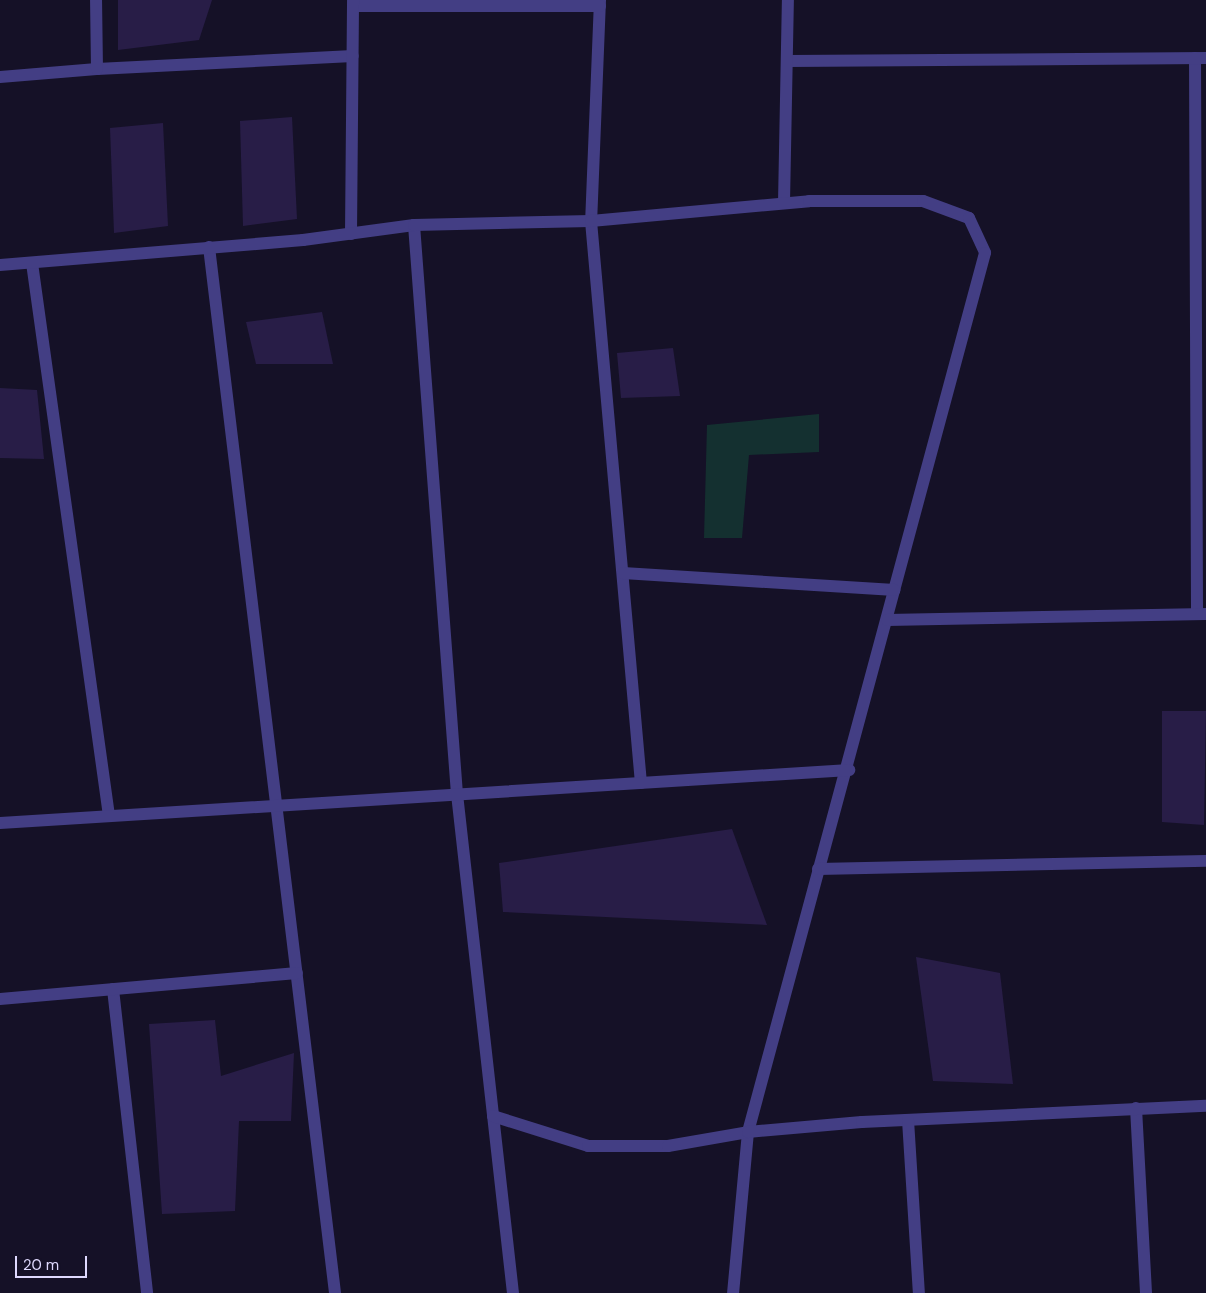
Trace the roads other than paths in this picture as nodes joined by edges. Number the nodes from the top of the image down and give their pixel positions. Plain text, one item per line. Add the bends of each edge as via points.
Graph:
1 (96, 0) edge
2 (788, 0) edge
3 (353, 3) edge
4 (600, 3) edge
5 (353, 56) junction
6 (1201, 58) edge
7 (788, 61) junction
8 (97, 69) junction
9 (0, 77) edge
10 (784, 203) junction
11 (591, 221) junction
12 (414, 226) junction
13 (351, 234) junction
14 (209, 247) junction
15 (32, 263) junction
16 (0, 265) edge
17 (622, 573) junction
18 (894, 590) junction
19 (1202, 614) edge
20 (886, 620) junction
21 (849, 770) junction
22 (641, 783) junction
23 (457, 794) junction
24 (280, 806) junction
25 (109, 816) junction
26 (0, 823) edge
27 (1206, 861) edge
28 (818, 869) junction
29 (297, 973) junction
30 (113, 989) junction
31 (0, 999) edge
32 (1206, 1106) edge
33 (1136, 1108) junction
34 (493, 1116) junction
35 (908, 1120) junction
36 (748, 1132) junction
37 (147, 1293) edge
38 (334, 1293) edge
39 (513, 1293) edge
40 (733, 1293) edge
41 (919, 1293) edge
42 (1146, 1293) edge

1 - 8 street
2 - 7 street
3 - 4 street
3 - 5 street
4 - 11 street
5 - 8 street
5 - 13 street
6 - 7 street
6 - 19 street
7 - 10 street
8 - 9 street
10 - 11 street
10 - 18 street via 923,201 969,218 984,253
11 - 12 street
11 - 17 street
12 - 13 street
12 - 23 street
13 - 14 street
14 - 15 street
14 - 24 street
15 - 16 street
15 - 25 street
17 - 18 street
17 - 22 street
18 - 20 street
19 - 20 street
20 - 21 street
21 - 22 street
21 - 28 street
22 - 23 street
23 - 24 street
23 - 34 street
24 - 25 street
24 - 29 street
25 - 26 street
27 - 28 street
28 - 36 street
29 - 30 street
29 - 38 street
30 - 31 street
30 - 37 street
32 - 33 street
33 - 35 street
33 - 42 street
34 - 36 street via 588,1146 668,1146
34 - 39 street
35 - 36 street
35 - 41 street
36 - 40 street

